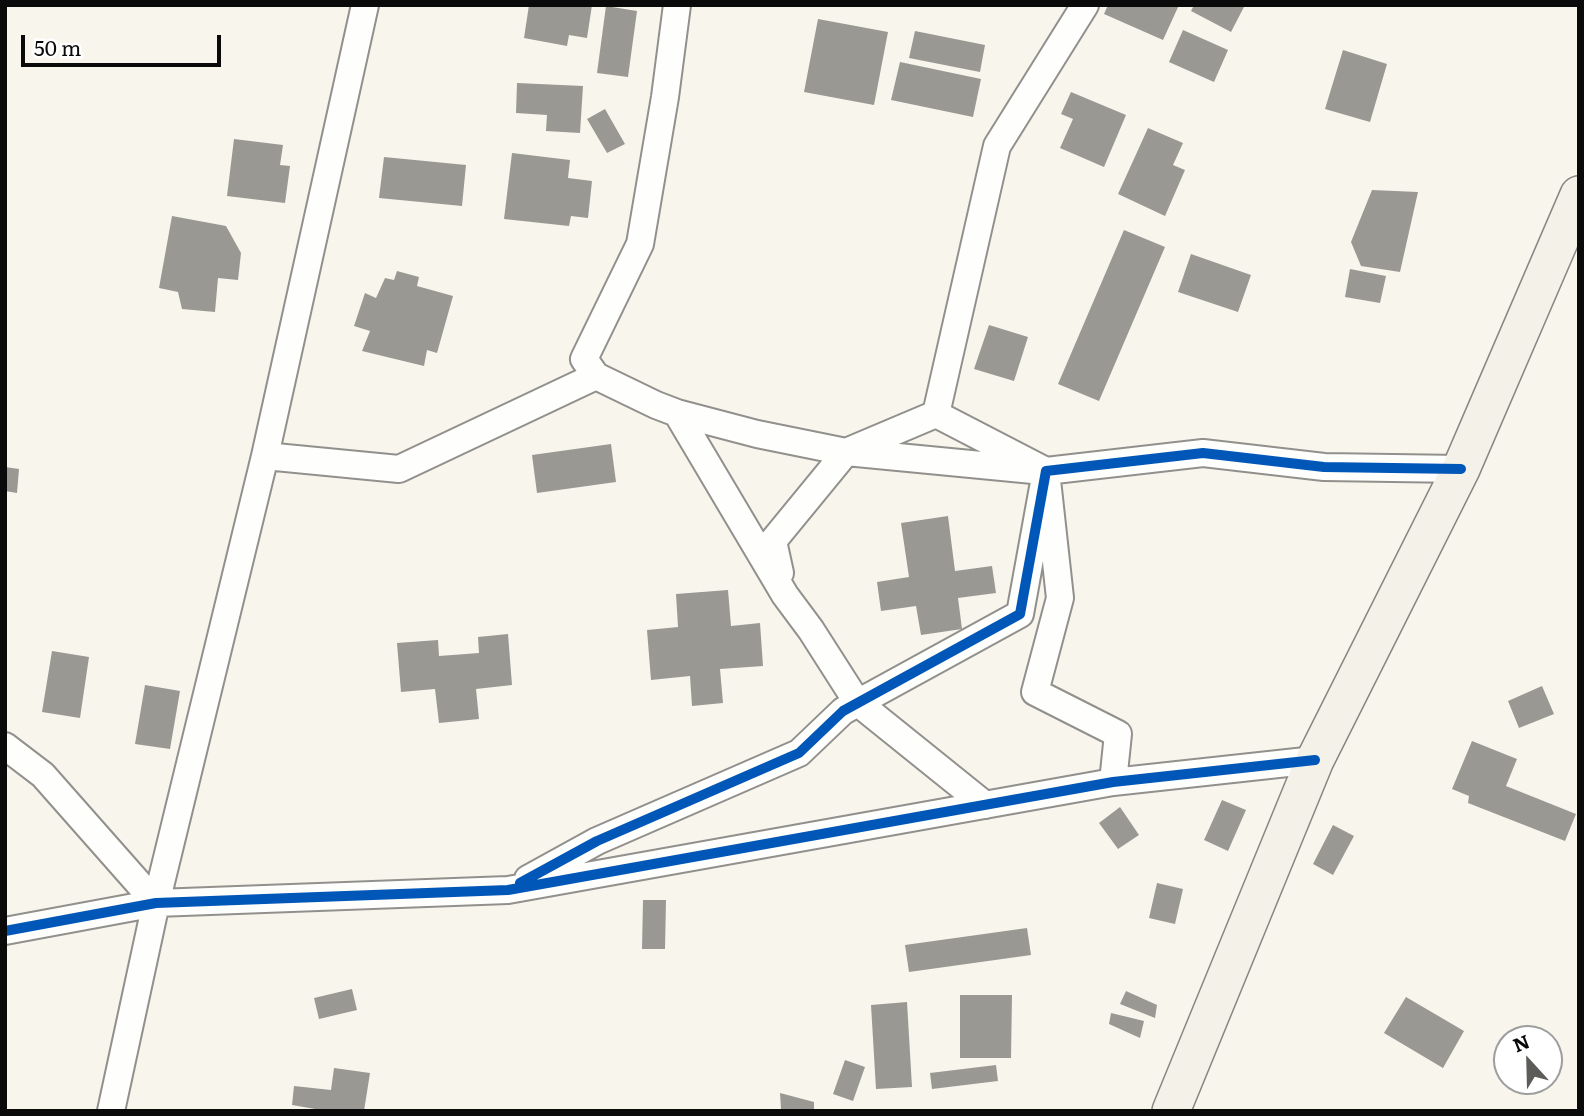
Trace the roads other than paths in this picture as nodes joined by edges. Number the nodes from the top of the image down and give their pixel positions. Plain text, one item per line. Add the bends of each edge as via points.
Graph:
1 (365, 5) edge
2 (677, 5) edge
3 (1085, 5) edge
4 (1579, 195) edge
5 (596, 376) junction
6 (677, 413) junction
7 (936, 414) junction
8 (846, 452) junction
9 (265, 457) junction
10 (1461, 469) junction
11 (1046, 471) junction
12 (786, 595) junction
13 (857, 702) junction
14 (5, 746) edge
15 (1315, 760) junction
16 (1113, 782) junction
17 (985, 805) junction
18 (508, 890) junction
19 (156, 904) junction
20 (5, 932) edge
21 (111, 1111) edge
22 (1171, 1111) edge

1 - 9 street
2 - 5 street via 640,244 584,359
3 - 7 street via 997,146
4 - 10 street
5 - 6 street
5 - 9 street via 399,469
6 - 8 street
6 - 12 street
7 - 8 street
7 - 11 street
8 - 11 street
8 - 12 street via 773,541
9 - 19 street
10 - 11 street via 1324,467 1203,453
10 - 15 street
11 - 13 street via 1020,614
11 - 16 street via 1060,598 1035,692 1118,734
12 - 13 street
13 - 17 street
13 - 18 street via 799,753 597,841
14 - 19 street via 43,775
15 - 16 street
15 - 22 street
16 - 17 street
17 - 18 street
18 - 19 street
19 - 20 street
19 - 21 street

